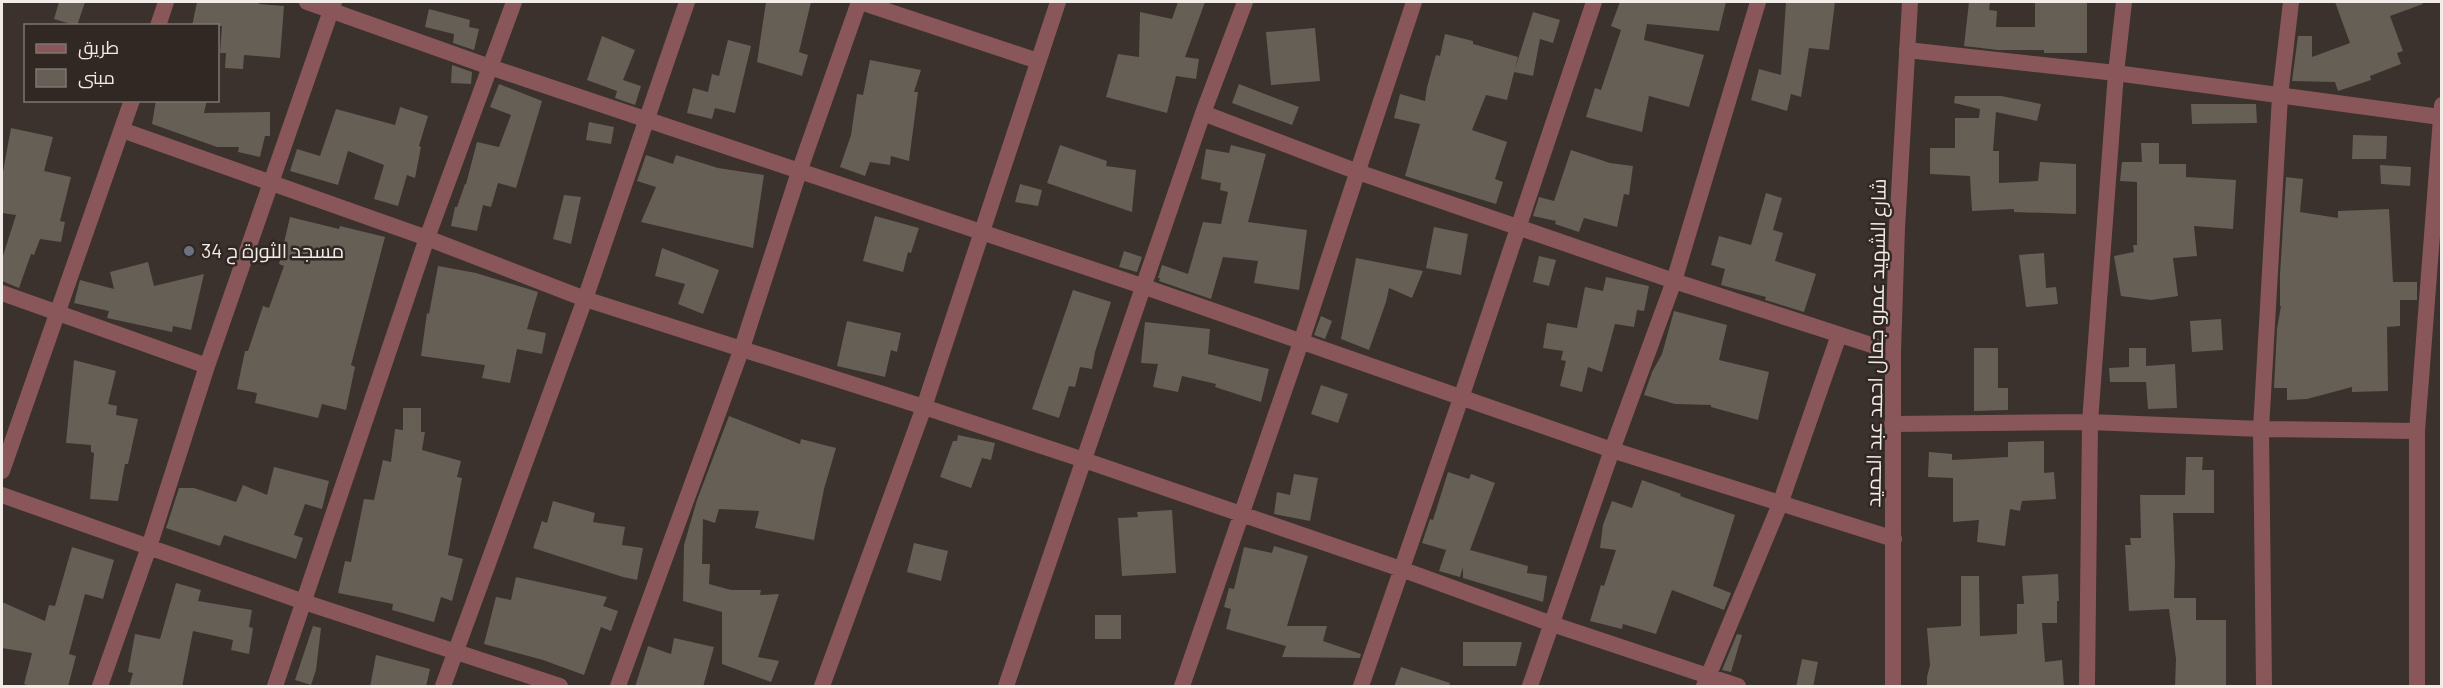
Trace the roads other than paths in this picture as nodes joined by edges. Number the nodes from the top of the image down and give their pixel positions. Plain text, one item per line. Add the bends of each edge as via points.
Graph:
1 (166, 2) edge
2 (307, 2) edge
3 (514, 2) edge
4 (687, 2) edge
5 (859, 2) edge
6 (1058, 2) edge
7 (1245, 2) edge
8 (1414, 2) edge
9 (1594, 2) edge
10 (1758, 2) edge
11 (1910, 2) edge
12 (2124, 2) edge
13 (2291, 2) edge
14 (333, 5) edge
15 (159, 24) edge
16 (1907, 50) junction
17 (1038, 62) junction
18 (490, 67) junction
19 (2116, 73) junction
20 (2280, 96) junction
21 (131, 102) edge
22 (2441, 111) edge
23 (1203, 113) junction
24 (647, 121) junction
25 (122, 130) junction
26 (799, 172) junction
27 (1358, 172) junction
28 (271, 183) junction
29 (1518, 225) junction
30 (982, 231) junction
31 (427, 238) junction
32 (1674, 280) junction
33 (1144, 287) junction
34 (2, 293) edge
35 (585, 299) junction
36 (2434, 299) edge
37 (58, 314) junction
38 (1839, 335) junction
39 (1301, 342) junction
40 (742, 348) junction
41 (1893, 352) junction
42 (207, 366) junction
43 (1461, 398) junction
44 (924, 406) junction
45 (2090, 422) junction
46 (1892, 424) junction
47 (2261, 429) junction
48 (2417, 431) junction
49 (1612, 450) junction
50 (1084, 460) junction
51 (2, 471) edge
52 (2, 495) edge
53 (1780, 504) junction
54 (1242, 516) junction
55 (1894, 539) junction
56 (149, 547) junction
57 (1401, 568) junction
58 (304, 602) junction
59 (1552, 624) junction
60 (454, 652) junction
61 (1706, 681) edge
62 (100, 687) edge
63 (275, 687) edge
64 (443, 687) edge
65 (560, 687) edge
66 (618, 687) edge
67 (822, 687) edge
68 (1006, 687) edge
69 (1182, 687) edge
70 (1361, 687) edge
71 (1530, 687) edge
72 (1738, 687) edge
73 (1893, 687) edge
74 (2087, 687) edge
75 (2264, 687) edge
76 (2417, 687) edge

1 - 15 street
2 - 14 street
3 - 18 street
4 - 24 street
5 - 17 street
5 - 26 street
6 - 17 street
7 - 23 street
8 - 27 street
9 - 29 street
10 - 32 street
11 - 16 street, شارع الشهيد عمرو جمال احمد عبد الحميد
12 - 19 street
13 - 20 street
14 - 18 street
14 - 28 street
16 - 19 street
16 - 41 street, شارع الشهيد عمرو جمال احمد عبد الحميد
17 - 30 street
18 - 24 street
18 - 31 street
19 - 20 street
19 - 45 street
20 - 22 street
20 - 47 street
21 - 25 street
22 - 36 street
23 - 27 street
23 - 33 street
24 - 26 street
24 - 35 street
25 - 28 street
25 - 37 street
26 - 30 street
26 - 40 street
27 - 29 street
27 - 39 street
28 - 31 street
28 - 42 street
29 - 32 street
29 - 43 street
30 - 33 street
30 - 44 street
31 - 35 street
31 - 58 street
32 - 38 street
32 - 49 street
33 - 39 street
33 - 50 street
34 - 37 street
35 - 40 street
35 - 60 street
36 - 48 street
37 - 42 street
37 - 51 street
38 - 41 street
38 - 53 street
39 - 43 street
39 - 54 street
40 - 44 street
40 - 66 street
41 - 46 street, شارع الشهيد عمرو جمال احمد عبد الحميد
42 - 56 street
43 - 49 street
43 - 57 street
44 - 50 street
44 - 67 street
45 - 46 street
45 - 47 street
45 - 74 street
46 - 55 street, شارع الشهيد عمرو جمال احمد عبد الحميد
47 - 48 street
47 - 75 street
48 - 76 street
49 - 53 street
49 - 59 street
50 - 54 street
50 - 68 street
52 - 56 street
53 - 55 street
53 - 61 street
54 - 57 street
54 - 69 street
55 - 73 street, شارع الشهيد عمرو جمال احمد عبد الحميد
56 - 58 street
56 - 62 street
57 - 59 street
57 - 70 street
58 - 60 street
58 - 63 street
59 - 61 street
59 - 71 street
60 - 64 street
60 - 65 street
61 - 72 street

